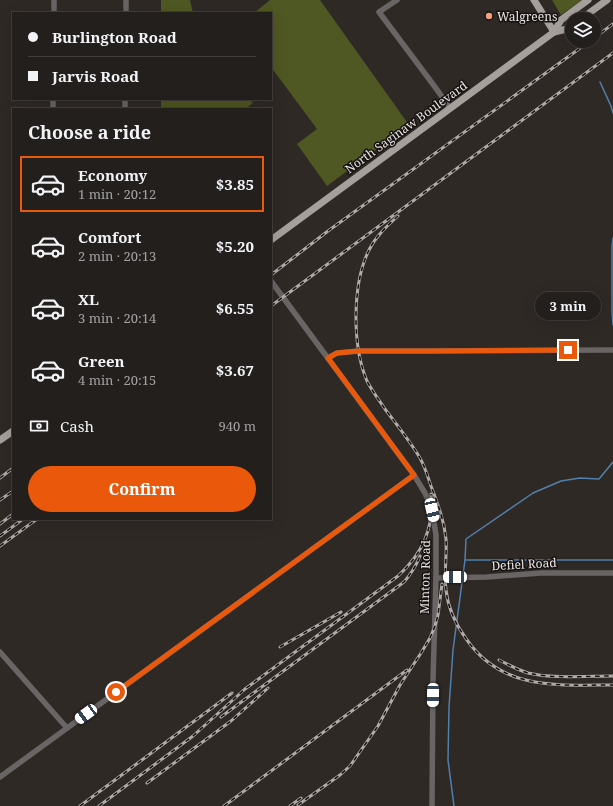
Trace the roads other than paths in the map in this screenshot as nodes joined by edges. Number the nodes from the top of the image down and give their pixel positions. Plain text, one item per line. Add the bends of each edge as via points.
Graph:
1 (54, 0) edge
2 (126, 0) edge
3 (397, 0) edge
4 (534, 0) edge
5 (588, 0) edge
6 (607, 0) edge
7 (54, 12) edge
8 (126, 12) edge
9 (591, 12) edge
10 (565, 29) edge
11 (554, 32) junction
12 (450, 108) junction
13 (272, 239) edge
14 (272, 282) edge
15 (613, 350) edge
16 (328, 358) junction
17 (12, 432) edge
18 (0, 440) edge
19 (414, 475) junction
20 (613, 573) edge
21 (436, 578) junction
22 (0, 652) edge
23 (67, 728) junction
24 (0, 777) edge
25 (432, 806) edge

1 - 7 street
2 - 8 street
3 - 12 street via 379,12
4 - 11 main road
5 - 11 main road, North Saginaw Boulevard via 561,20
6 - 9 main road
10 - 11 main road, North Saginaw Boulevard
11 - 12 main road, North Saginaw Boulevard
12 - 13 main road, North Saginaw Boulevard
14 - 16 street, Minton Road
15 - 16 street via 359,351 337,353
16 - 19 street, Minton Road
17 - 18 main road
19 - 21 street, Minton Road via 425,493 435,522
19 - 23 street
20 - 21 street, Defiel Road via 541,573
21 - 25 street, Minton Road
22 - 23 street
23 - 24 street

